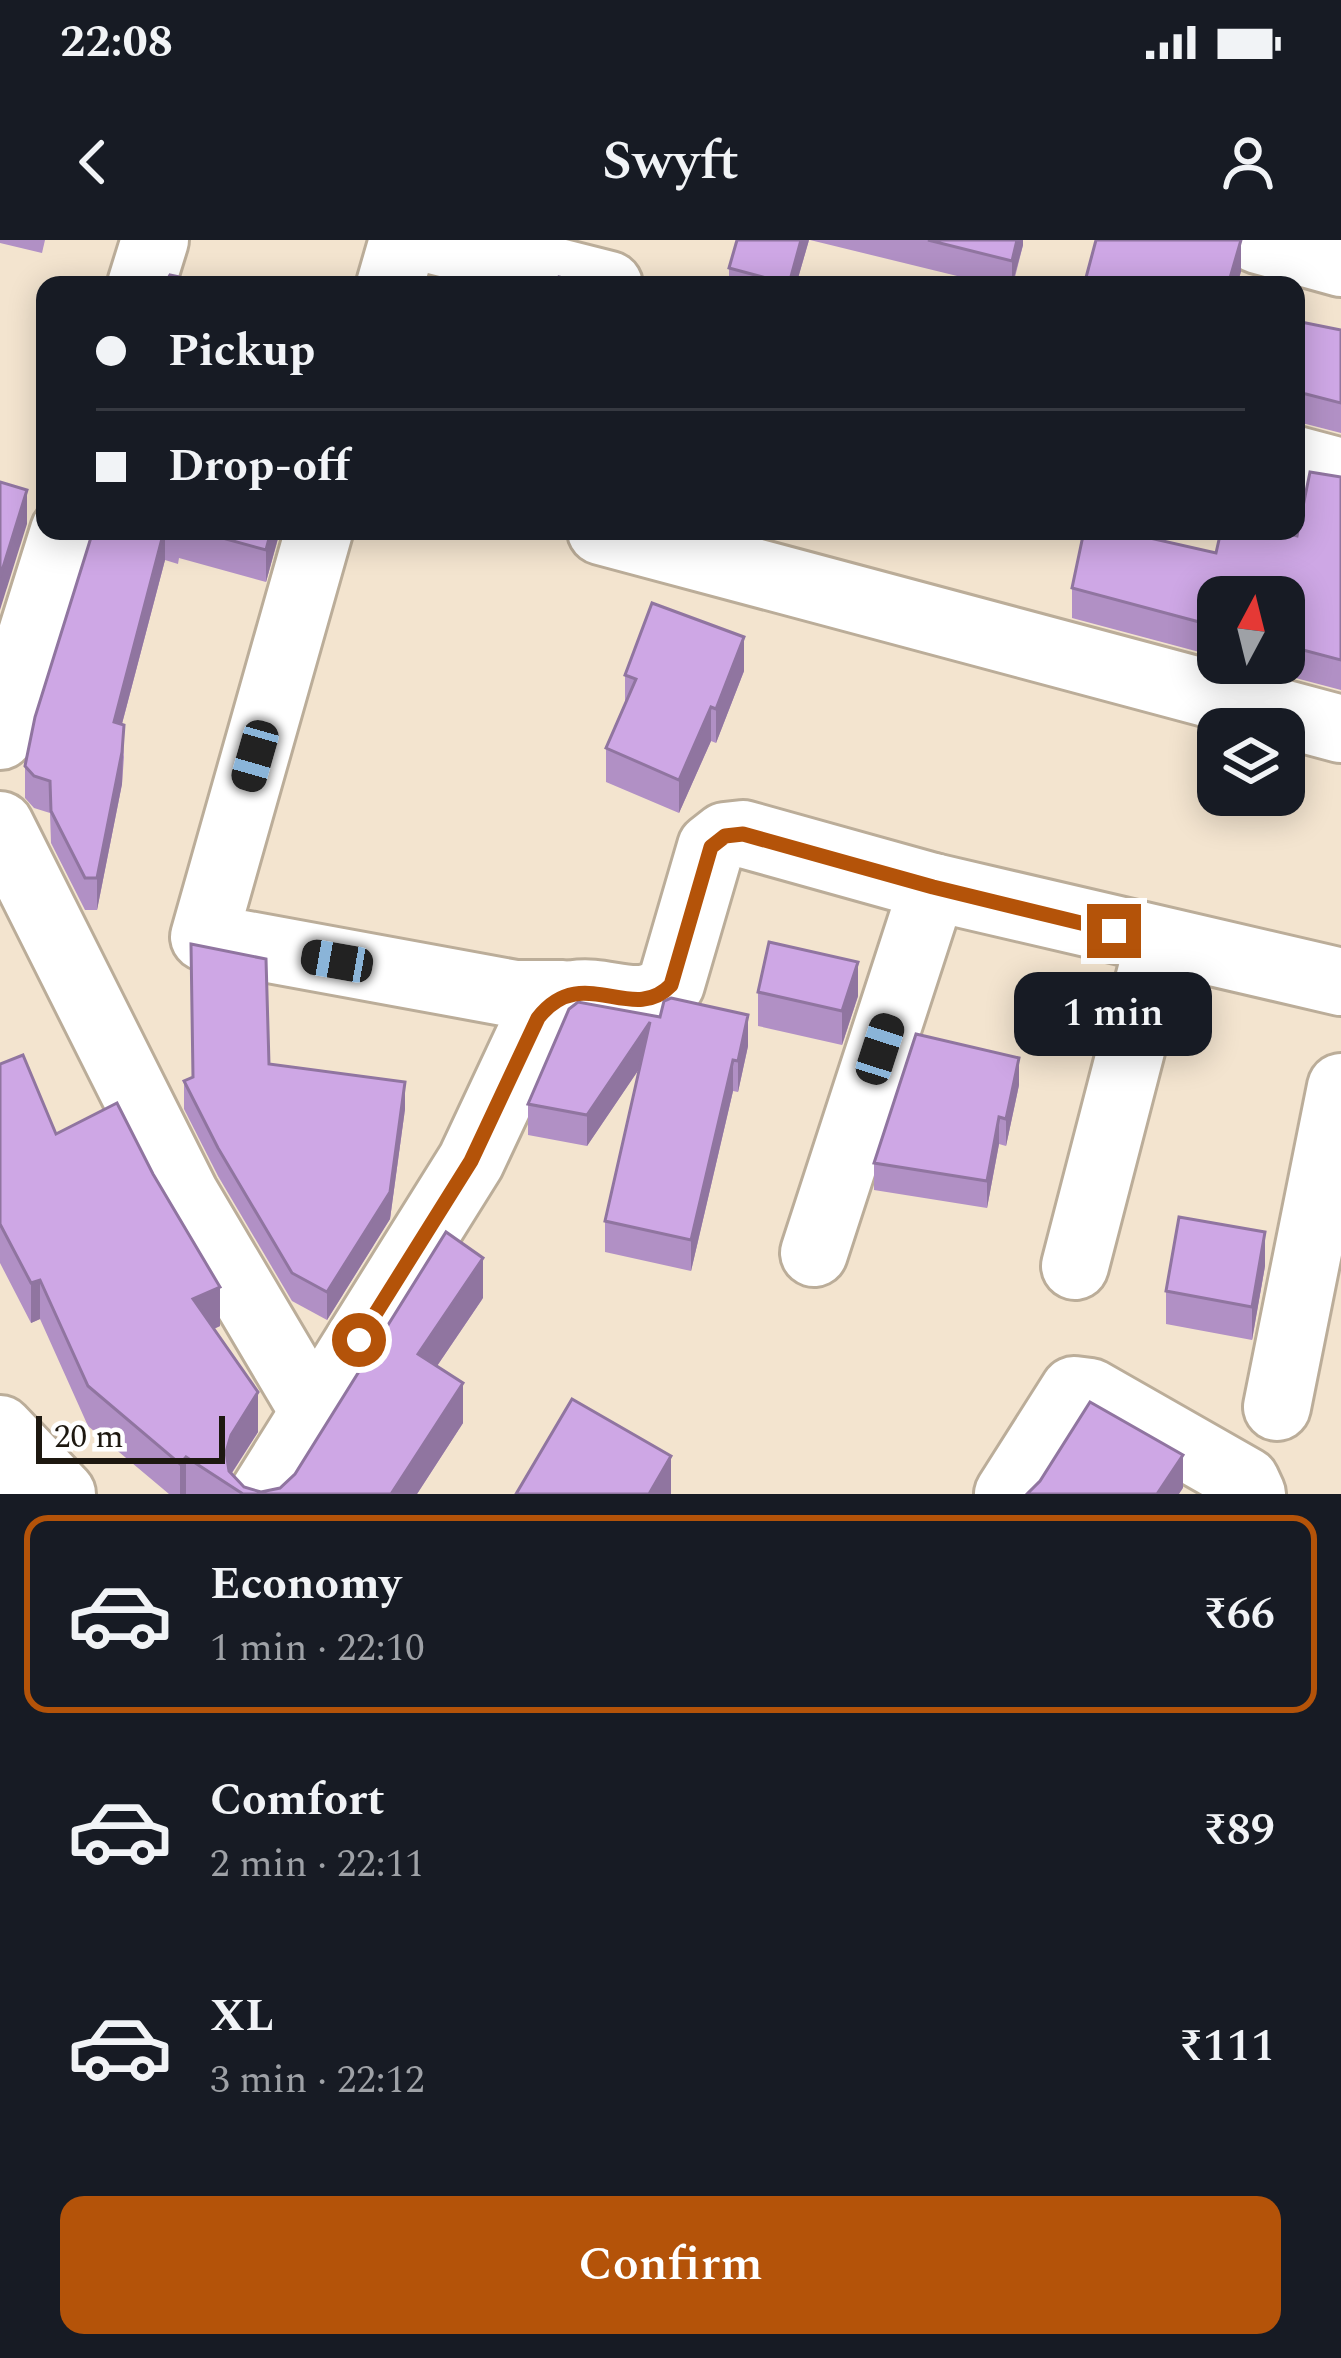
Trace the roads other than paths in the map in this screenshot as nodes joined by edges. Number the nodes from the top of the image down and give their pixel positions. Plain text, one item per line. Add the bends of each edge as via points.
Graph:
1 (155, 240) edge
2 (403, 240) edge
3 (432, 240) edge
4 (1258, 240) edge
5 (1341, 262) edge
6 (144, 276) edge
7 (393, 276) edge
8 (574, 276) edge
9 (1305, 462) edge
10 (1341, 472) edge
11 (61, 540) edge
12 (316, 540) edge
13 (634, 540) edge
14 (1341, 730) edge
15 (0, 736) edge
16 (0, 825) edge
17 (933, 887) junction
18 (1159, 942) junction
19 (1341, 982) edge
20 (563, 994) junction
21 (1341, 1088) edge
22 (814, 1252) dead end
23 (1076, 1266) dead end
24 (1277, 1407) dead end
25 (314, 1412) junction
26 (4, 1454) edge
27 (62, 1494) edge
28 (263, 1494) edge
29 (1008, 1494) edge
30 (1252, 1494) edge

1 - 6 street
2 - 7 street
3 - 8 street
4 - 5 street
9 - 10 street
11 - 15 street
12 - 20 street via 204,937 514,994
13 - 14 street
16 - 25 street via 185,1194
17 - 18 street
17 - 20 street via 743,834 725,836 711,847 671,985 660,996
17 - 22 street
18 - 19 street
18 - 23 street
20 - 25 street via 538,1018 471,1161
21 - 24 street
25 - 28 street
26 - 27 street
29 - 30 street via 1074,1390 1246,1481

